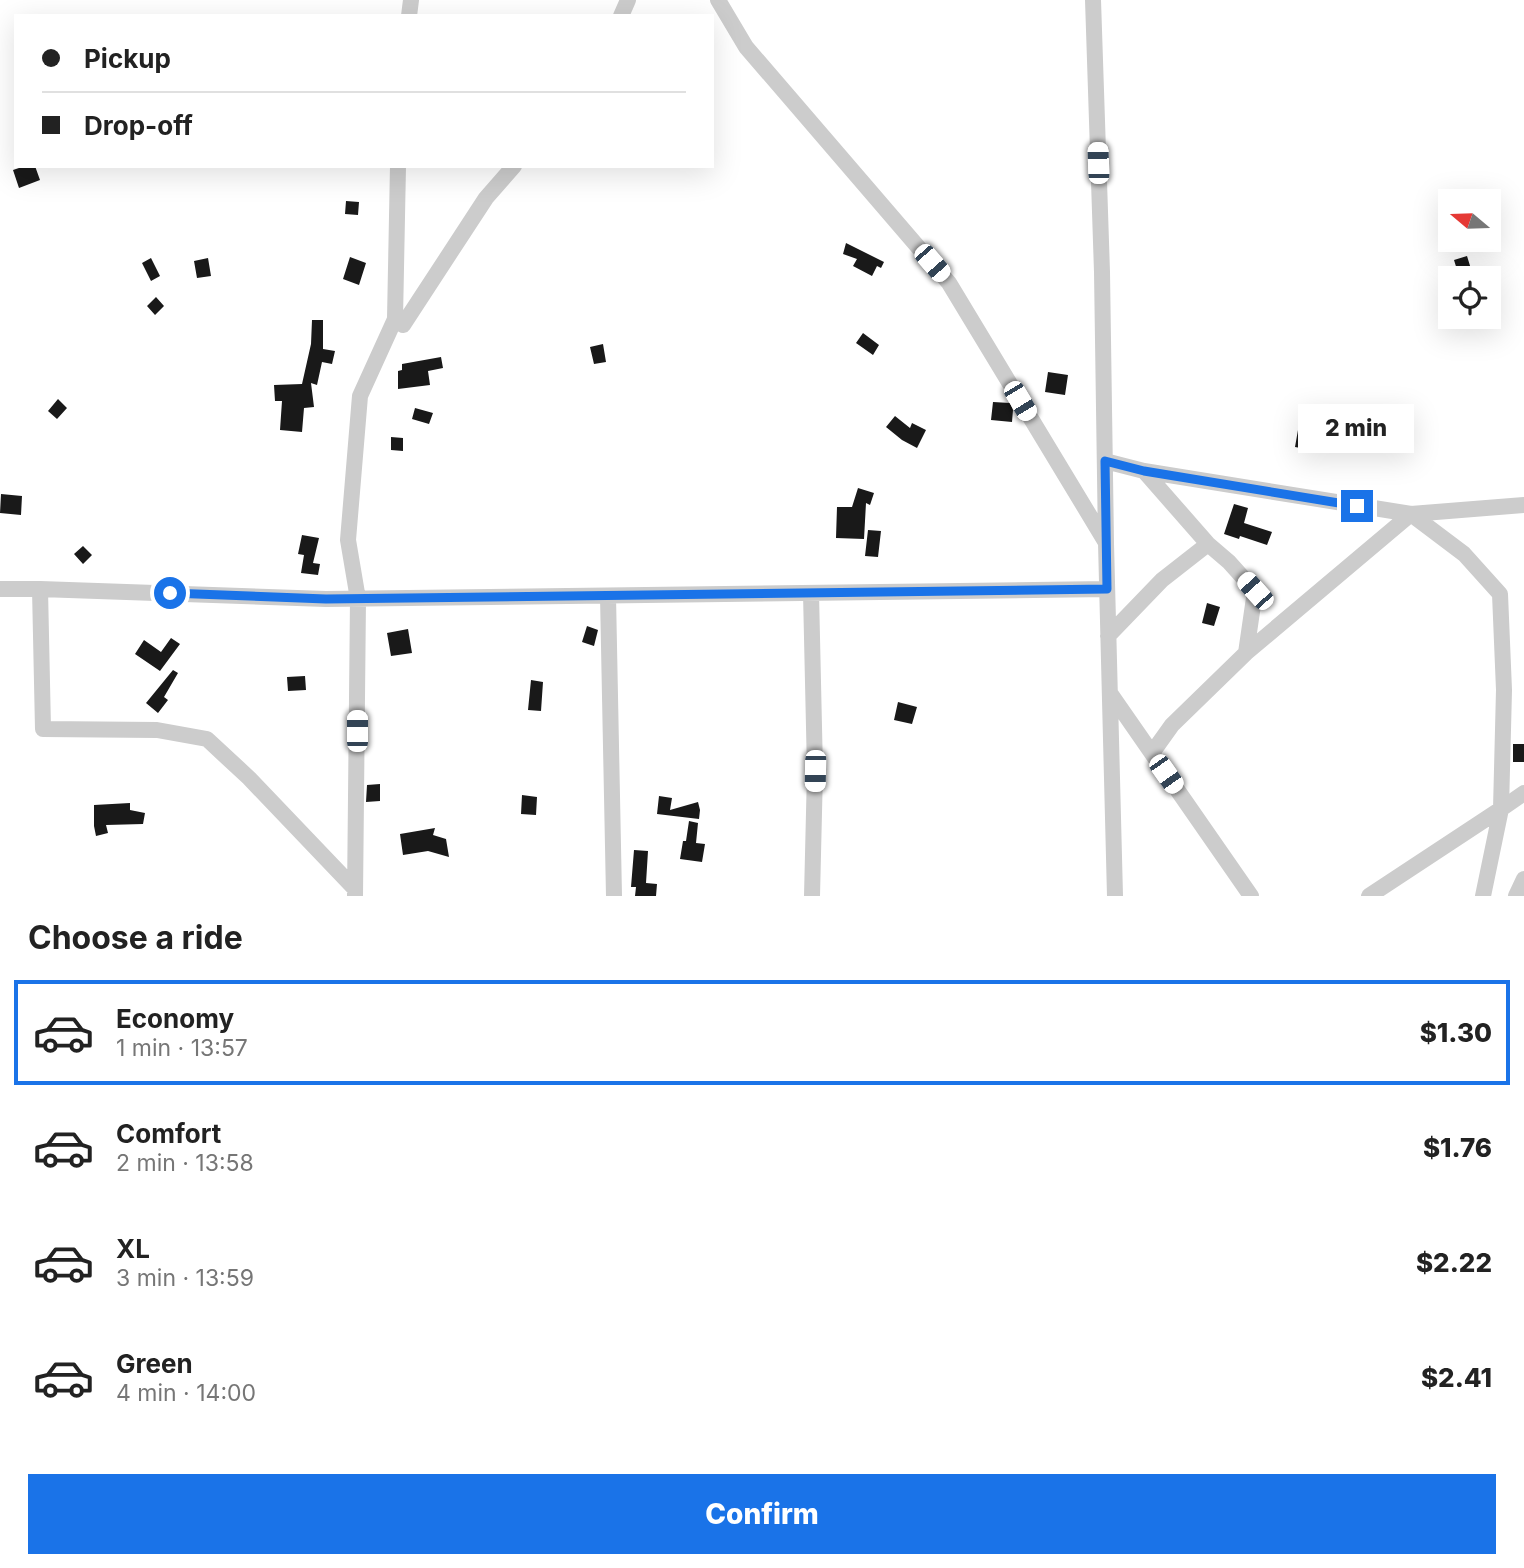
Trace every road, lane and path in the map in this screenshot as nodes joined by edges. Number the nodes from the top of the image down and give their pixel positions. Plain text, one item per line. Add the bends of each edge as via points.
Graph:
1 (718, 0) edge
2 (1093, 0) edge
3 (398, 168) edge
4 (512, 168) edge
5 (403, 325) dead end
6 (1105, 461) junction
7 (1144, 471) junction
8 (1524, 505) edge
9 (1411, 514) junction
10 (1106, 543) junction
11 (1208, 544) junction
12 (0, 589) edge
13 (40, 589) junction
14 (1107, 589) junction
15 (811, 593) junction
16 (608, 596) junction
17 (358, 599) junction
18 (1108, 636) junction
19 (1246, 653) junction
20 (1110, 693) junction
21 (1152, 753) junction
22 (1524, 793) edge
23 (1501, 809) junction
24 (1524, 879) edge
25 (355, 893) edge
26 (614, 896) edge
27 (812, 896) edge
28 (1115, 896) edge
29 (1251, 896) edge
30 (1369, 896) edge
31 (1483, 896) edge
32 (1516, 896) edge

1 - 10 street via 746,47 949,283
2 - 6 street
3 - 17 street via 396,319 360,396 348,540
4 - 5 street via 486,198
6 - 7 street
6 - 10 street
7 - 9 street
7 - 11 street
8 - 9 street
9 - 19 street
9 - 23 street via 1464,554 1500,594 1504,690
10 - 14 street
11 - 18 street via 1162,580
11 - 19 street via 1255,591
12 - 13 street
13 - 17 street
13 - 25 street via 43,729 157,730 207,739
14 - 15 street
14 - 18 street
15 - 16 street
15 - 27 street
16 - 17 street
16 - 26 street
17 - 25 street
18 - 20 street
19 - 21 street via 1172,724
20 - 21 street
20 - 28 street
21 - 29 street
22 - 23 street
23 - 30 street
23 - 31 street
24 - 32 street

